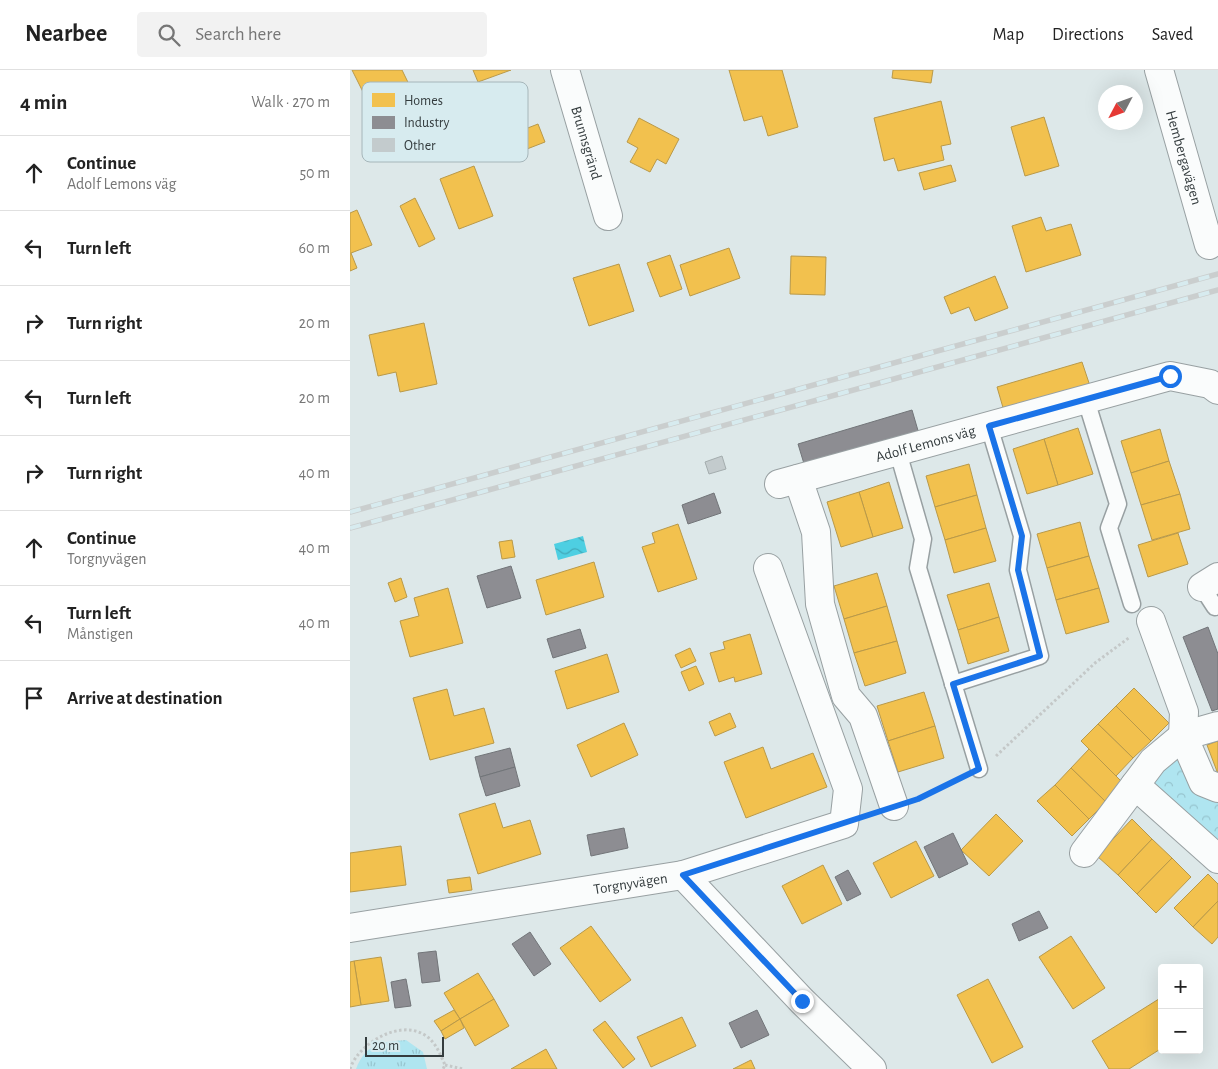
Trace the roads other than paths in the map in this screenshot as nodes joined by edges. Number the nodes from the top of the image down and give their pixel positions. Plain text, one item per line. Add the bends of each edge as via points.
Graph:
1 (565, 70) edge
2 (1159, 70) edge
3 (608, 216) dead end
4 (1209, 245) dead end
5 (1218, 390) edge
6 (1086, 400) junction
7 (989, 426) junction
8 (898, 452) junction
9 (768, 568) dead end
10 (1142, 612) joint
11 (953, 684) junction
12 (1218, 726) edge
13 (1184, 736) junction
14 (979, 769) road end
15 (1136, 785) junction
16 (1218, 788) edge
17 (894, 806) road end
18 (1084, 853) dead end
19 (1218, 859) edge
20 (683, 875) junction
21 (350, 928) edge
22 (872, 1069) edge

1 - 3 street, Brunnsgränd
2 - 4 street, Hembergavägen
5 - 6 street, Adolf Lemons väg via 1210,384 1170,376
6 - 7 street, Adolf Lemons väg
6 - 10 lane via 1118,504 1110,528
7 - 8 street, Adolf Lemons väg
7 - 11 lane via 1022,536 1018,570 1040,656
8 - 11 lane via 924,538 918,568
8 - 17 street, Adolf Lemons väg via 789,482 816,532 820,604 846,696 863,716
9 - 20 street, Torgnyvägen via 848,789 844,824
10 - 13 street via 1184,712
11 - 14 lane
12 - 13 street
13 - 15 street via 1153,761
13 - 16 street via 1203,782
15 - 18 street
15 - 19 street
20 - 21 street, Torgnyvägen
20 - 22 street via 802,1001

